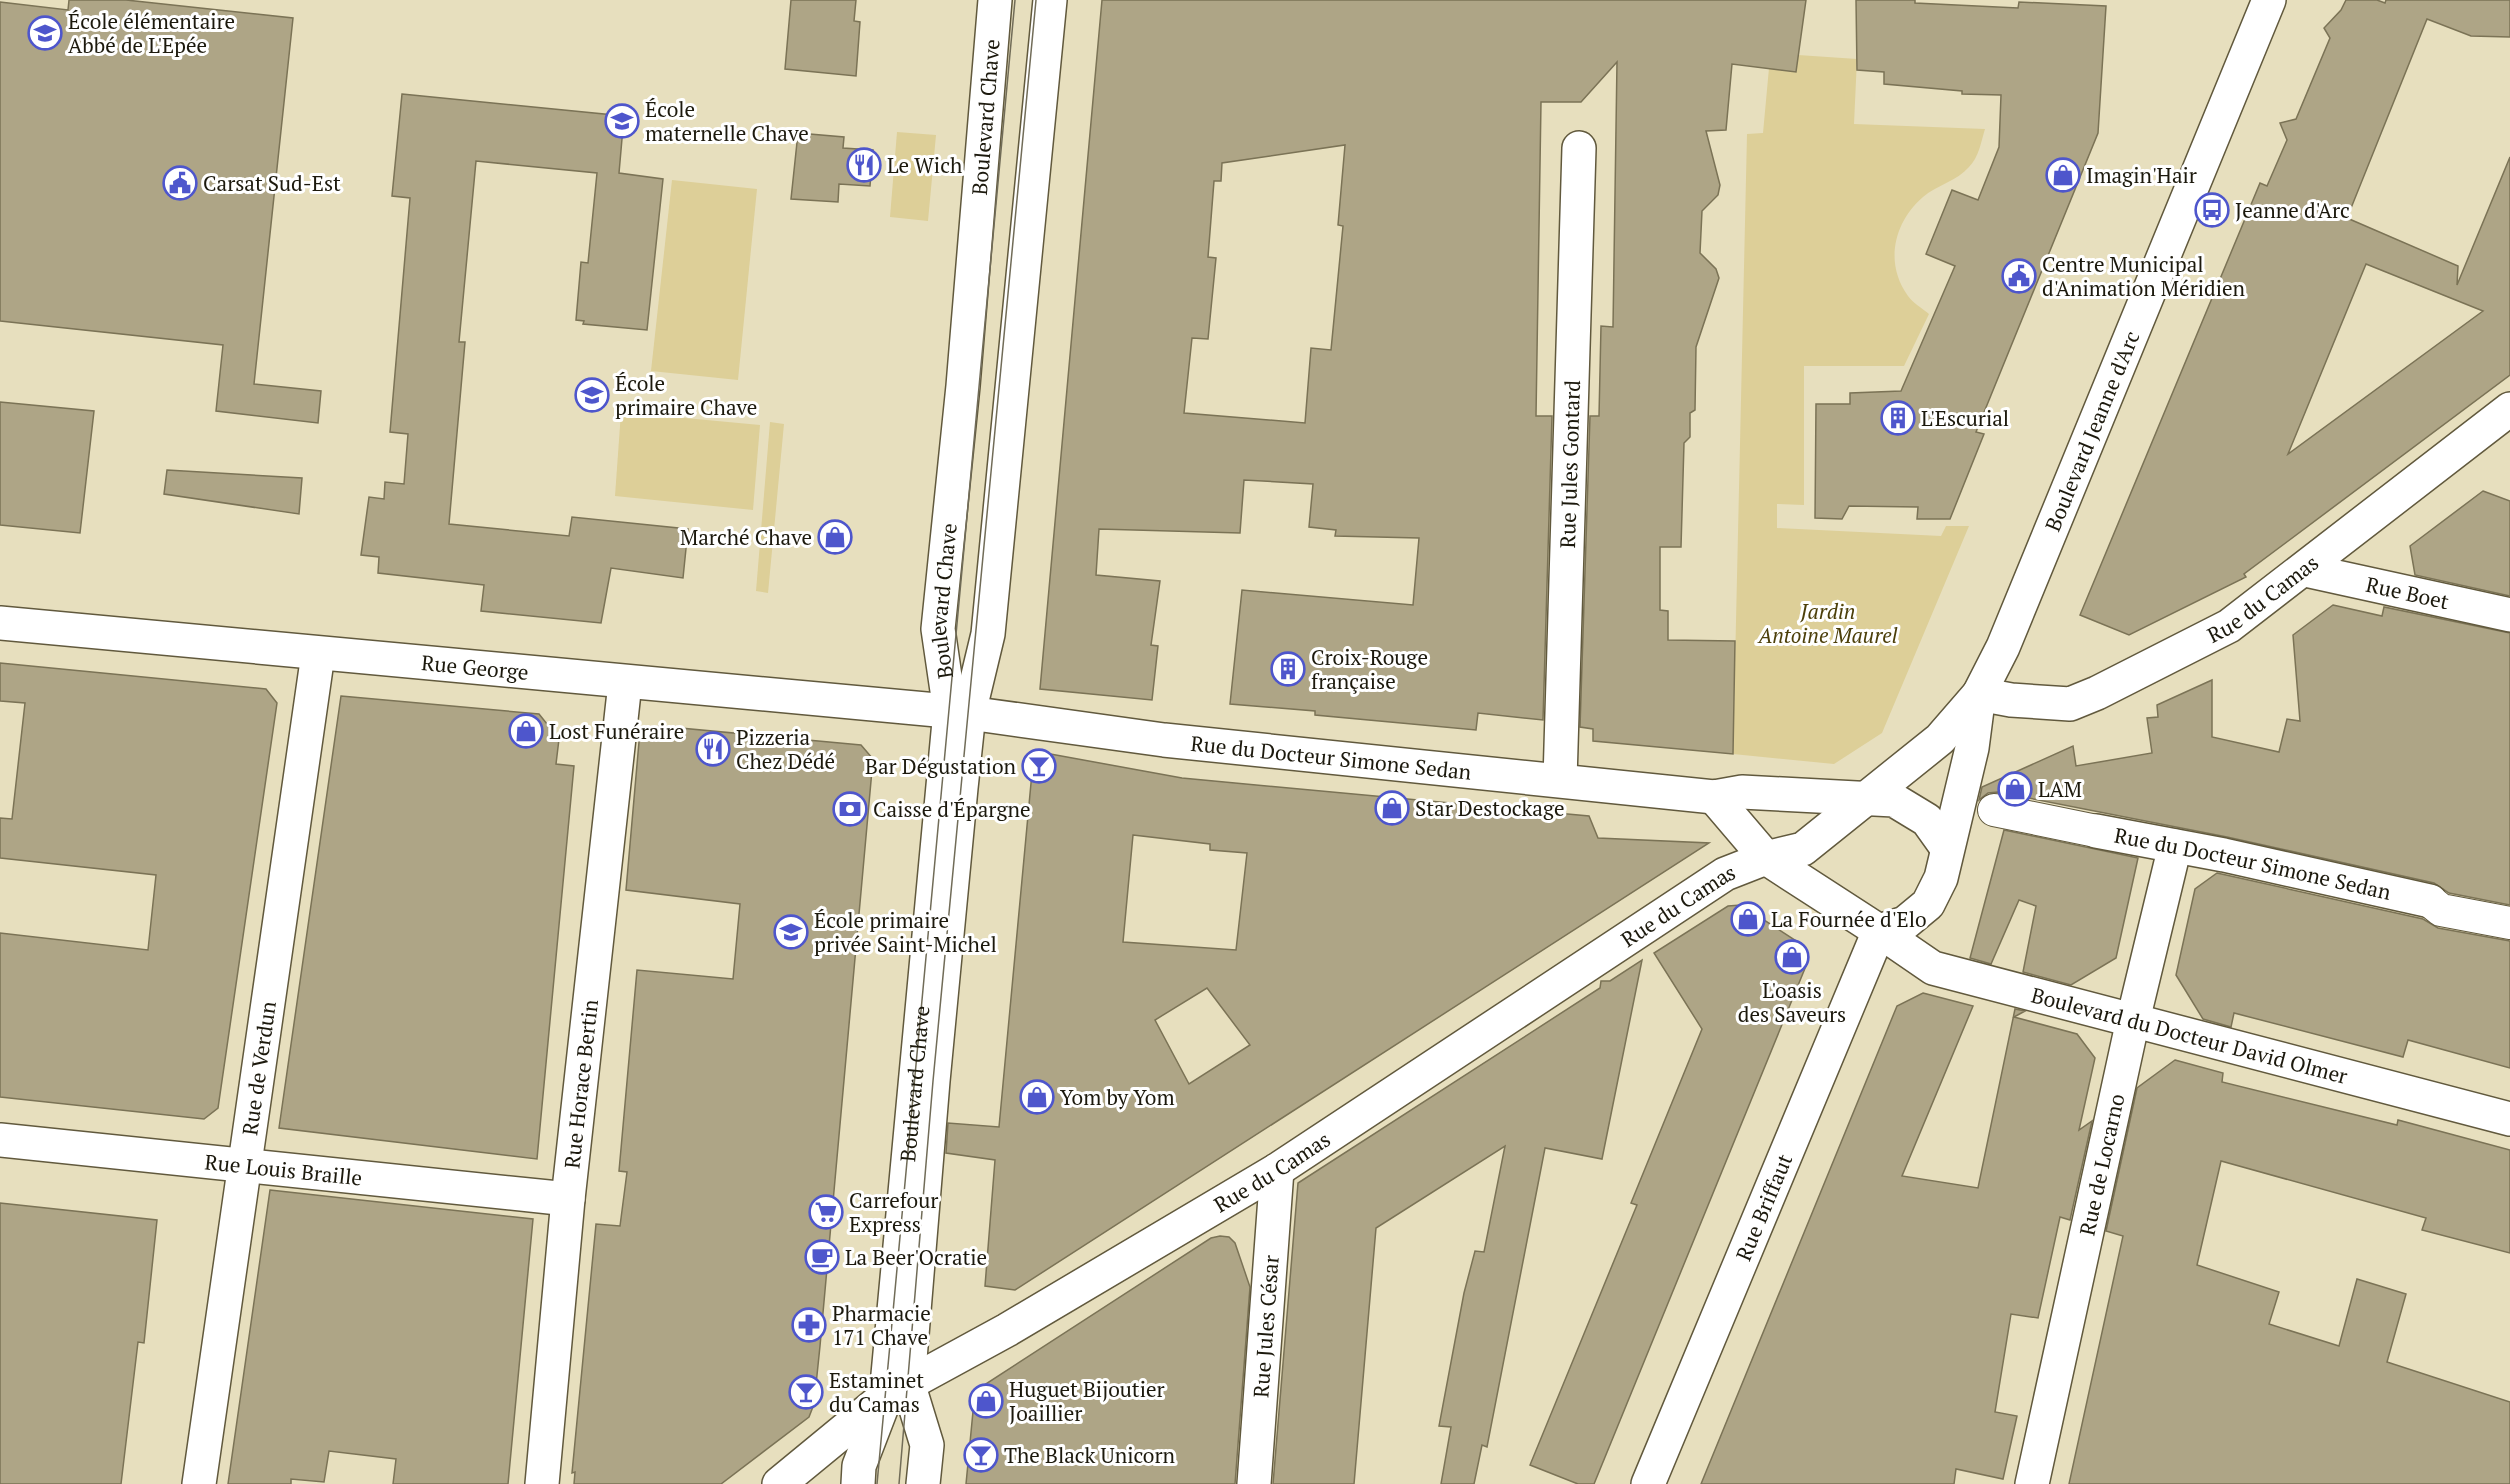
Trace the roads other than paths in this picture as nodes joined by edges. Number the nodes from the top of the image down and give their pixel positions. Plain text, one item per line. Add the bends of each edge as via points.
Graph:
1 (995, 0) edge
2 (1050, 0) edge
3 (2269, 0) edge
4 (1580, 148) dead end
5 (2510, 409) edge
6 (2305, 570) junction
7 (2510, 615) edge
8 (0, 623) edge
9 (318, 654) junction
10 (625, 683) junction
11 (1979, 694) junction
12 (960, 712) junction
13 (1560, 780) junction
14 (1714, 797) junction
15 (1860, 800) junction
16 (1994, 810) dead end
17 (2096, 831) joint
18 (2175, 846) junction
19 (1947, 848) junction
20 (1766, 858) junction
21 (2430, 901) joint
22 (2510, 923) edge
23 (1879, 931) junction
24 (2133, 1020) junction
25 (2510, 1119) edge
26 (0, 1140) edge
27 (244, 1167) junction
28 (1277, 1170) junction
29 (568, 1199) junction
30 (897, 1390) junction
31 (199, 1484) edge
32 (542, 1484) edge
33 (779, 1484) edge
34 (858, 1484) edge
35 (923, 1484) edge
36 (1254, 1484) edge
37 (1648, 1484) edge
38 (2032, 1484) edge

1 - 12 street, Boulevard Chave via 938,629
2 - 12 street, Boulevard Chave via 988,634
3 - 11 street, Boulevard Jeanne d'Arc via 2003,647
4 - 13 street, Rue Jules Gontard
5 - 6 street, Rue du Camas
6 - 7 street, Rue Boet
6 - 11 street, Rue du Camas via 2229,626 2070,704
8 - 9 street, Rue George
9 - 10 street, Rue George
9 - 27 street, Rue de Verdun
10 - 12 street, Rue George
10 - 29 street, Rue Horace Bertin
11 - 15 street, Boulevard Jeanne d'Arc via 1940,739
11 - 19 street, Boulevard Jeanne d'Arc via 1972,748
12 - 13 street, Rue du Docteur Simone Sedan via 1164,741
12 - 30 street, Boulevard Chave
13 - 14 street, Rue du Docteur Simone Sedan
14 - 15 street, Rue du Docteur Simone Sedan via 1742,792
14 - 20 street
15 - 19 street, Rue du Docteur Simone Sedan via 1894,800 1927,820
15 - 20 street, Rue du Camas via 1803,849
16 - 17 street, Rue du Docteur Simone Sedan
17 - 18 street, Rue du Docteur Simone Sedan
18 - 21 street, Rue du Docteur Simone Sedan
18 - 24 street, Rue de Locarno
19 - 23 street, Boulevard Jeanne d'Arc via 1941,878 1928,904 1905,923
20 - 23 street, Boulevard du Docteur David Olmer
20 - 28 street, Rue du Camas via 1725,874
21 - 22 street, Rue du Docteur Simone Sedan via 2441,910
23 - 24 street, Boulevard du Docteur David Olmer via 1933,968
23 - 37 street, Rue Briffaut
24 - 25 street, Boulevard du Docteur David Olmer
24 - 38 street, Rue de Locarno
26 - 27 street, Rue Louis Braille
27 - 29 street, Rue Louis Braille
27 - 31 street, Rue de Verdun
28 - 30 street, Rue du Camas via 1007,1330
28 - 36 street, Rue Jules César
29 - 32 street, Rue Horace Bertin
30 - 33 street, Rue du Camas
30 - 34 street, Boulevard Chave via 859,1466
30 - 35 street, Boulevard Chave via 927,1445

